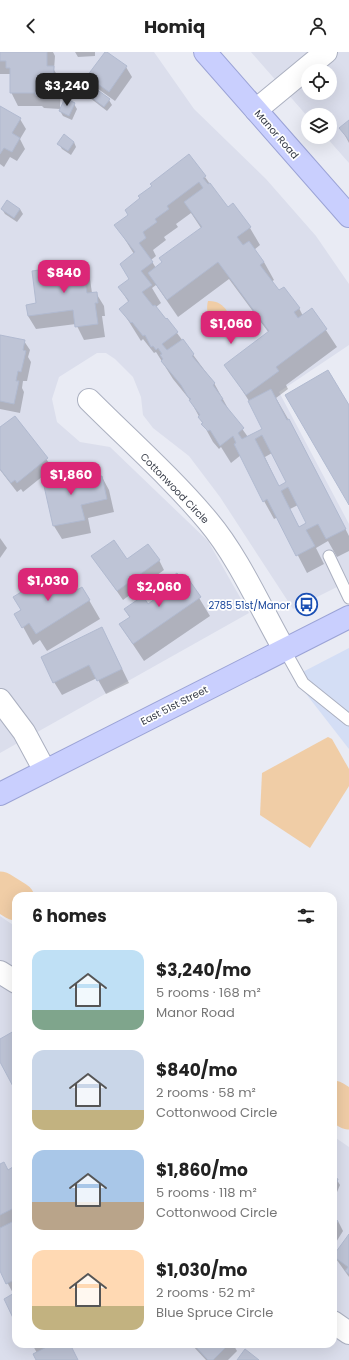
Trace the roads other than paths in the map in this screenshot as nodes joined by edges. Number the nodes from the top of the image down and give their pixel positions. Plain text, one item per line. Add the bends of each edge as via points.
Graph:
1 (205, 52) edge
2 (326, 52) edge
3 (256, 110) junction
4 (349, 216) edge
5 (89, 400) dead end
6 (329, 556) dead end
7 (349, 598) edge
8 (349, 617) edge
9 (284, 649) junction
10 (0, 700) edge
11 (345, 709) edge
12 (349, 720) edge
13 (45, 771) junction
14 (0, 794) edge
15 (0, 972) edge
16 (12, 980) edge
17 (337, 1325) edge
18 (349, 1333) edge

1 - 3 main road, Manor Road
2 - 3 street
3 - 4 main road, Manor Road
5 - 9 street, Cottonwood Circle via 209,522 227,548
6 - 7 lane
8 - 9 main road, East 51st Street
9 - 11 lane via 304,683 319,697
9 - 13 main road, East 51st Street
10 - 13 street via 24,732
11 - 12 lane
13 - 14 main road, East 51st Street
15 - 16 street
17 - 18 street

